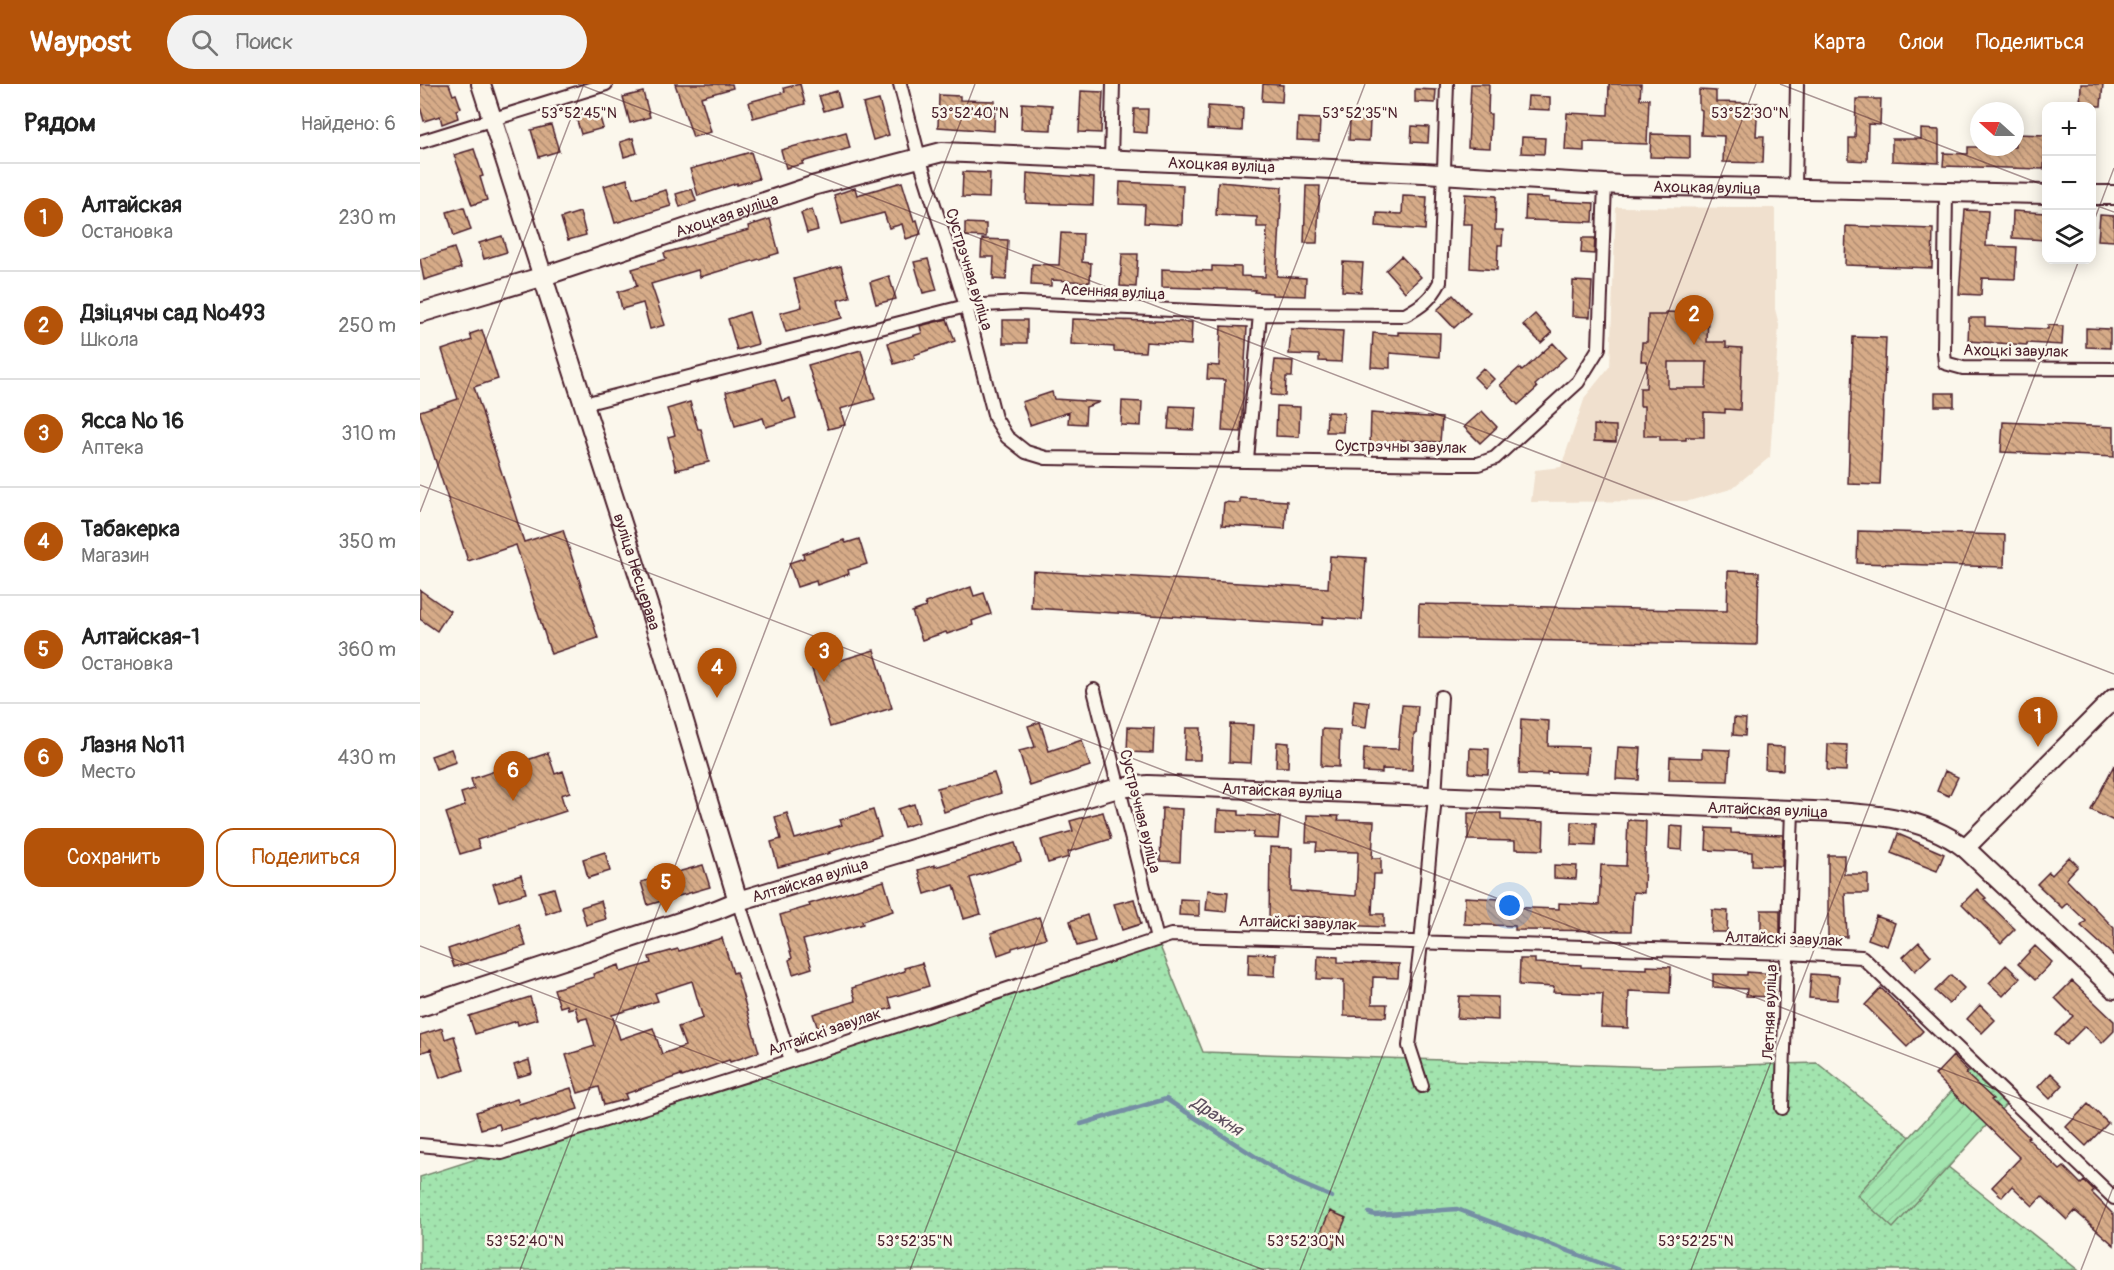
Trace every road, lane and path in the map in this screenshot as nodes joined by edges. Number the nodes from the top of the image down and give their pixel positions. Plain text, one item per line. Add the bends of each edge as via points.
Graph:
1 (481, 84) edge
2 (606, 84) edge
3 (900, 84) edge
4 (1113, 84) edge
5 (1447, 84) edge
6 (1797, 84) edge
7 (492, 121) junction
8 (420, 142) edge
9 (919, 157) junction
10 (1111, 159) junction
11 (1444, 175) junction
12 (1605, 184) junction
13 (1795, 188) junction
14 (1946, 191) junction
15 (2042, 194) edge
16 (2096, 195) edge
17 (2114, 195) edge
18 (541, 277) junction
19 (966, 306) junction
20 (420, 313) edge
21 (1260, 314) junction
22 (2114, 369) edge
23 (584, 404) junction
24 (1026, 452) joint
25 (1247, 460) junction
26 (1094, 690) dead end
27 (1441, 697) dead end
28 (2114, 698) edge
29 (1118, 788) junction
30 (1435, 797) junction
31 (1792, 810) junction
32 (1965, 848) junction
33 (738, 901) junction
34 (1157, 939) junction
35 (1422, 943) junction
36 (1787, 953) junction
37 (2114, 989) edge
38 (420, 1008) edge
39 (791, 1060) junction
40 (1422, 1086) dead end
41 (1782, 1108) dead end
42 (420, 1145) edge
43 (2114, 1198) edge

1 - 7 main road, вуліца Несцерава
2 - 7 street
3 - 9 street, Сустрэчная вуліца
4 - 10 street
5 - 11 street, Асенняя вуліца
6 - 13 street
7 - 8 street
7 - 18 main road, вуліца Несцерава
9 - 10 main road, Ахоцкая вуліца via 942,152
9 - 18 main road, Ахоцкая вуліца via 812,186
9 - 19 street, Сустрэчная вуліца
10 - 11 main road, Ахоцкая вуліца
11 - 12 main road, Ахоцкая вуліца
11 - 21 street, Асенняя вуліца via 1440,282 1417,309 1405,315
12 - 13 main road, Ахоцкая вуліца
12 - 25 street, Сустрэчны завулак via 1599,348 1578,382 1495,458 1478,464
13 - 14 main road, Ахоцкая вуліца
14 - 15 main road, Ахоцкая вуліца
14 - 22 street, Ахоцкі завулак via 1945,363 1963,368
16 - 17 main road
18 - 20 main road, Ахоцкая вуліца
18 - 23 main road, вуліца Несцерава
19 - 21 street, Асенняя вуліца via 1020,303
19 - 23 street, Асенняя вуліца
19 - 24 street, Сустрэчная вуліца via 995,418 1007,437
21 - 25 street
23 - 33 main road, вуліца Несцерава
24 - 25 street, Сустрэчны завулак via 1046,458
26 - 29 street, Сустрэчная вуліца
27 - 30 street
28 - 32 main road
29 - 30 main road, Алтайская вуліца via 1148,785
29 - 33 main road, Алтайская вуліца
29 - 34 street, Сустрэчная вуліца
30 - 31 main road, Алтайская вуліца
30 - 35 street
31 - 32 main road, Алтайская вуліца via 1896,819 1949,836
31 - 36 street, Летняя вуліца
32 - 37 main road, Алтайская вуліца
33 - 38 main road, Алтайская вуліца
33 - 39 street, вуліца Несцерава
34 - 35 street, Алтайскі завулак via 1171,935
34 - 39 street, Алтайскі завулак
35 - 36 street, Алтайскі завулак
35 - 40 street via 1409,1046
36 - 41 street, Летняя вуліца
36 - 43 street, Алтайскі завулак via 1862,957
39 - 42 street, Алтайскі завулак via 502,1153

